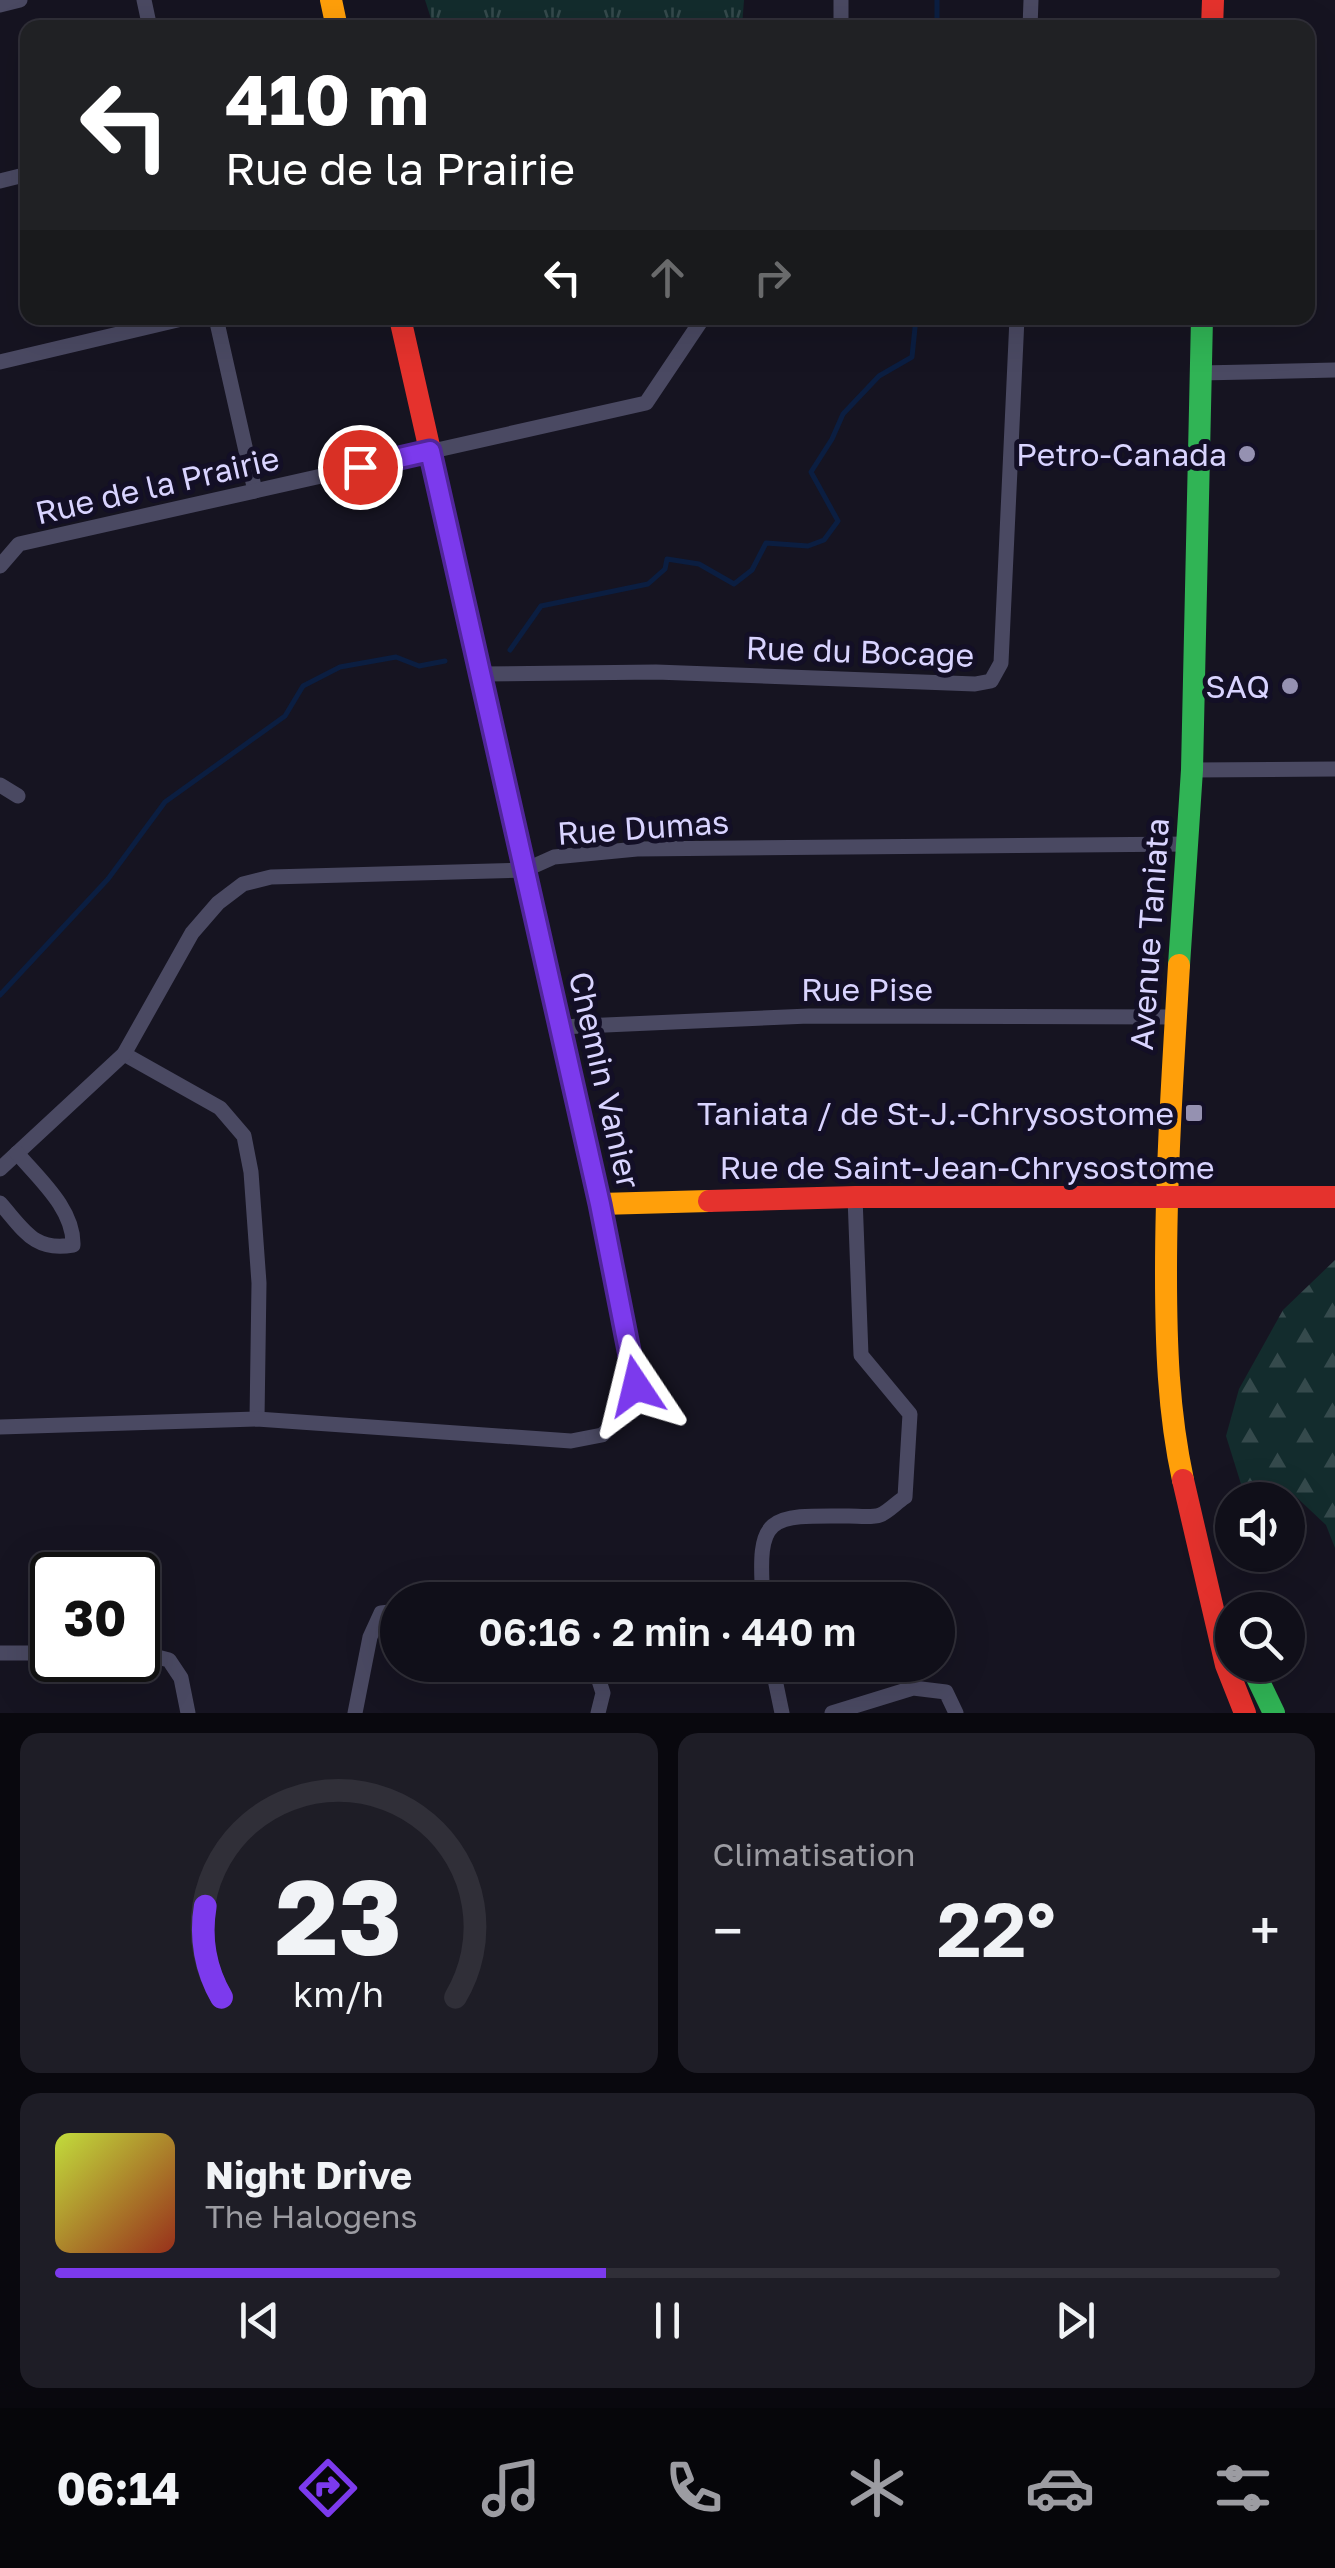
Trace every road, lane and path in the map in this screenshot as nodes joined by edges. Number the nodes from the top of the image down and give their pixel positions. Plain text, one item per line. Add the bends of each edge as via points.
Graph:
1 (20, 0) edge
2 (0, 5) edge
3 (156, 325) edge
4 (218, 325) edge
5 (402, 325) edge
6 (698, 325) edge
7 (1016, 325) edge
8 (1202, 325) edge
9 (0, 362) edge
10 (1335, 370) edge
11 (1200, 373) junction
12 (430, 451) junction
13 (255, 491) junction
14 (0, 566) edge
15 (480, 674) junction
16 (1335, 769) edge
17 (1192, 770) junction
18 (0, 785) edge
19 (18, 796) dead end
20 (1189, 844) junction
21 (524, 870) junction
22 (1175, 1017) junction
23 (560, 1026) junction
24 (124, 1054) junction
25 (16, 1153) junction
26 (0, 1168) edge
27 (855, 1196) junction
28 (1335, 1197) edge
29 (1167, 1198) junction
30 (0, 1204) edge
31 (600, 1204) junction
32 (257, 1419) junction
33 (0, 1427) edge
34 (1200, 1552) junction
35 (762, 1582) edge
36 (1218, 1592) edge
37 (380, 1617) edge
38 (0, 1653) edge
39 (30, 1653) edge
40 (160, 1658) edge
41 (600, 1682) edge
42 (776, 1682) edge
43 (1259, 1682) edge
44 (188, 1713) edge
45 (355, 1713) edge
46 (598, 1713) edge
47 (782, 1713) edge
48 (832, 1713) edge
49 (956, 1713) edge
50 (1245, 1713) edge
51 (1274, 1713) edge

1 - 2 street
3 - 9 street
4 - 13 street
5 - 12 street, Chemin Vanier
6 - 12 street, Rue de la Prairie via 646,402
7 - 15 street, Rue du Bocage via 1001,663 991,681
8 - 11 street, Avenue Taniata
10 - 11 street
11 - 17 street, Avenue Taniata
12 - 13 street, Rue de la Prairie
12 - 15 street, Chemin Vanier
13 - 14 street, Rue de la Prairie via 19,544
15 - 21 street, Chemin Vanier
16 - 17 street
17 - 20 street, Avenue Taniata
18 - 19 street
20 - 21 street, Rue Dumas via 637,849 554,857
20 - 22 street, Avenue Taniata
21 - 23 street, Chemin Vanier
21 - 24 street, Rue Dumas via 271,877 243,884 192,933
22 - 23 street, Rue Pise via 808,1016
22 - 29 street, Avenue Taniata
23 - 31 street, Chemin Vanier
24 - 25 street, Rue Dumas
24 - 32 street via 220,1108 244,1136 258,1283
25 - 26 street, Rue Dumas
25 - 30 street via 60,1203 73,1245 55,1248 33,1240
27 - 29 street, Rue de Saint-Jean-Chrysostome
27 - 31 street, Rue de Saint-Jean-Chrysostome
27 - 35 street via 861,1354 910,1414 905,1496 878,1516 779,1521 765,1533
28 - 29 street, Rue de Saint-Jean-Chrysostome
29 - 34 street, Avenue Taniata via 1166,1356 1174,1439
31 - 32 street, Chemin Vanier via 636,1386 623,1416 602,1435 571,1441
32 - 33 street, Chemin Vanier
34 - 36 street, Avenue Taniata
34 - 50 street, Avenue Taniata via 1226,1665
37 - 45 street
38 - 39 street
40 - 44 street via 170,1660 181,1678
41 - 46 street
42 - 47 street
43 - 51 street
48 - 49 street via 913,1688 946,1692

